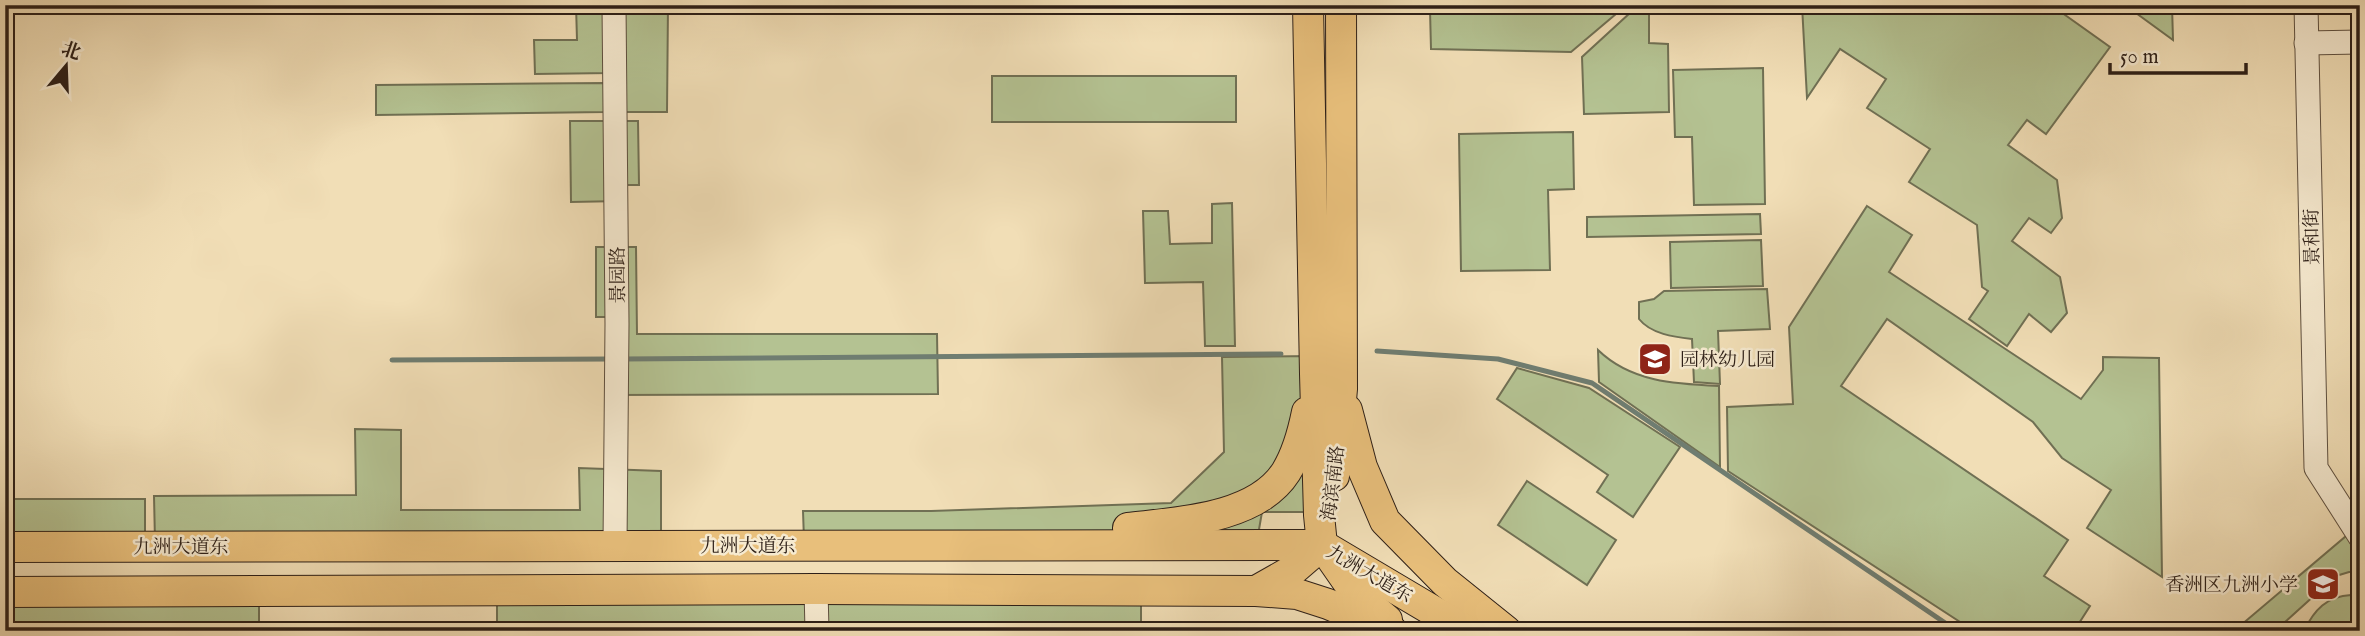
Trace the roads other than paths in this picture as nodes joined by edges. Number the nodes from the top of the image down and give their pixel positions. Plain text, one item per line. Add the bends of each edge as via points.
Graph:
1 (614, 5) edge
2 (1308, 5) edge
3 (1341, 5) edge
4 (2305, 5) edge
5 (2360, 42) edge
6 (2306, 43) junction
7 (1315, 374) junction
8 (1342, 389) junction
9 (2360, 537) edge
10 (1002, 544) junction
11 (615, 545) junction
12 (1322, 545) junction
13 (5, 547) edge
14 (816, 589) junction
15 (1256, 591) junction
16 (5, 592) edge
17 (817, 631) edge
18 (1392, 631) edge
19 (1401, 631) edge
20 (1467, 631) edge
21 (1506, 631) edge

1 - 11 street, 景园路
2 - 7 main road, 海滨南路
3 - 8 main road, 海滨南路
4 - 6 street, 景和街
5 - 6 street
6 - 9 street, 景和街 via 2316,468
7 - 10 main road via 1302,436 1291,461 1285,474 1258,500 1233,511 1173,523
7 - 12 main road, 海滨南路
8 - 12 main road, 海滨南路 via 1331,517
8 - 21 main road via 1362,467 1385,521 1445,582
10 - 11 main road, 九洲大道东
10 - 12 main road, 九洲大道东
11 - 13 main road, 九洲大道东
12 - 15 main road via 1293,570
12 - 19 main road via 1356,594
12 - 20 main road, 九洲大道东
14 - 15 main road, 九洲大道东
14 - 16 main road, 九洲大道东
14 - 17 street
15 - 18 main road, 九洲大道东 via 1297,594

